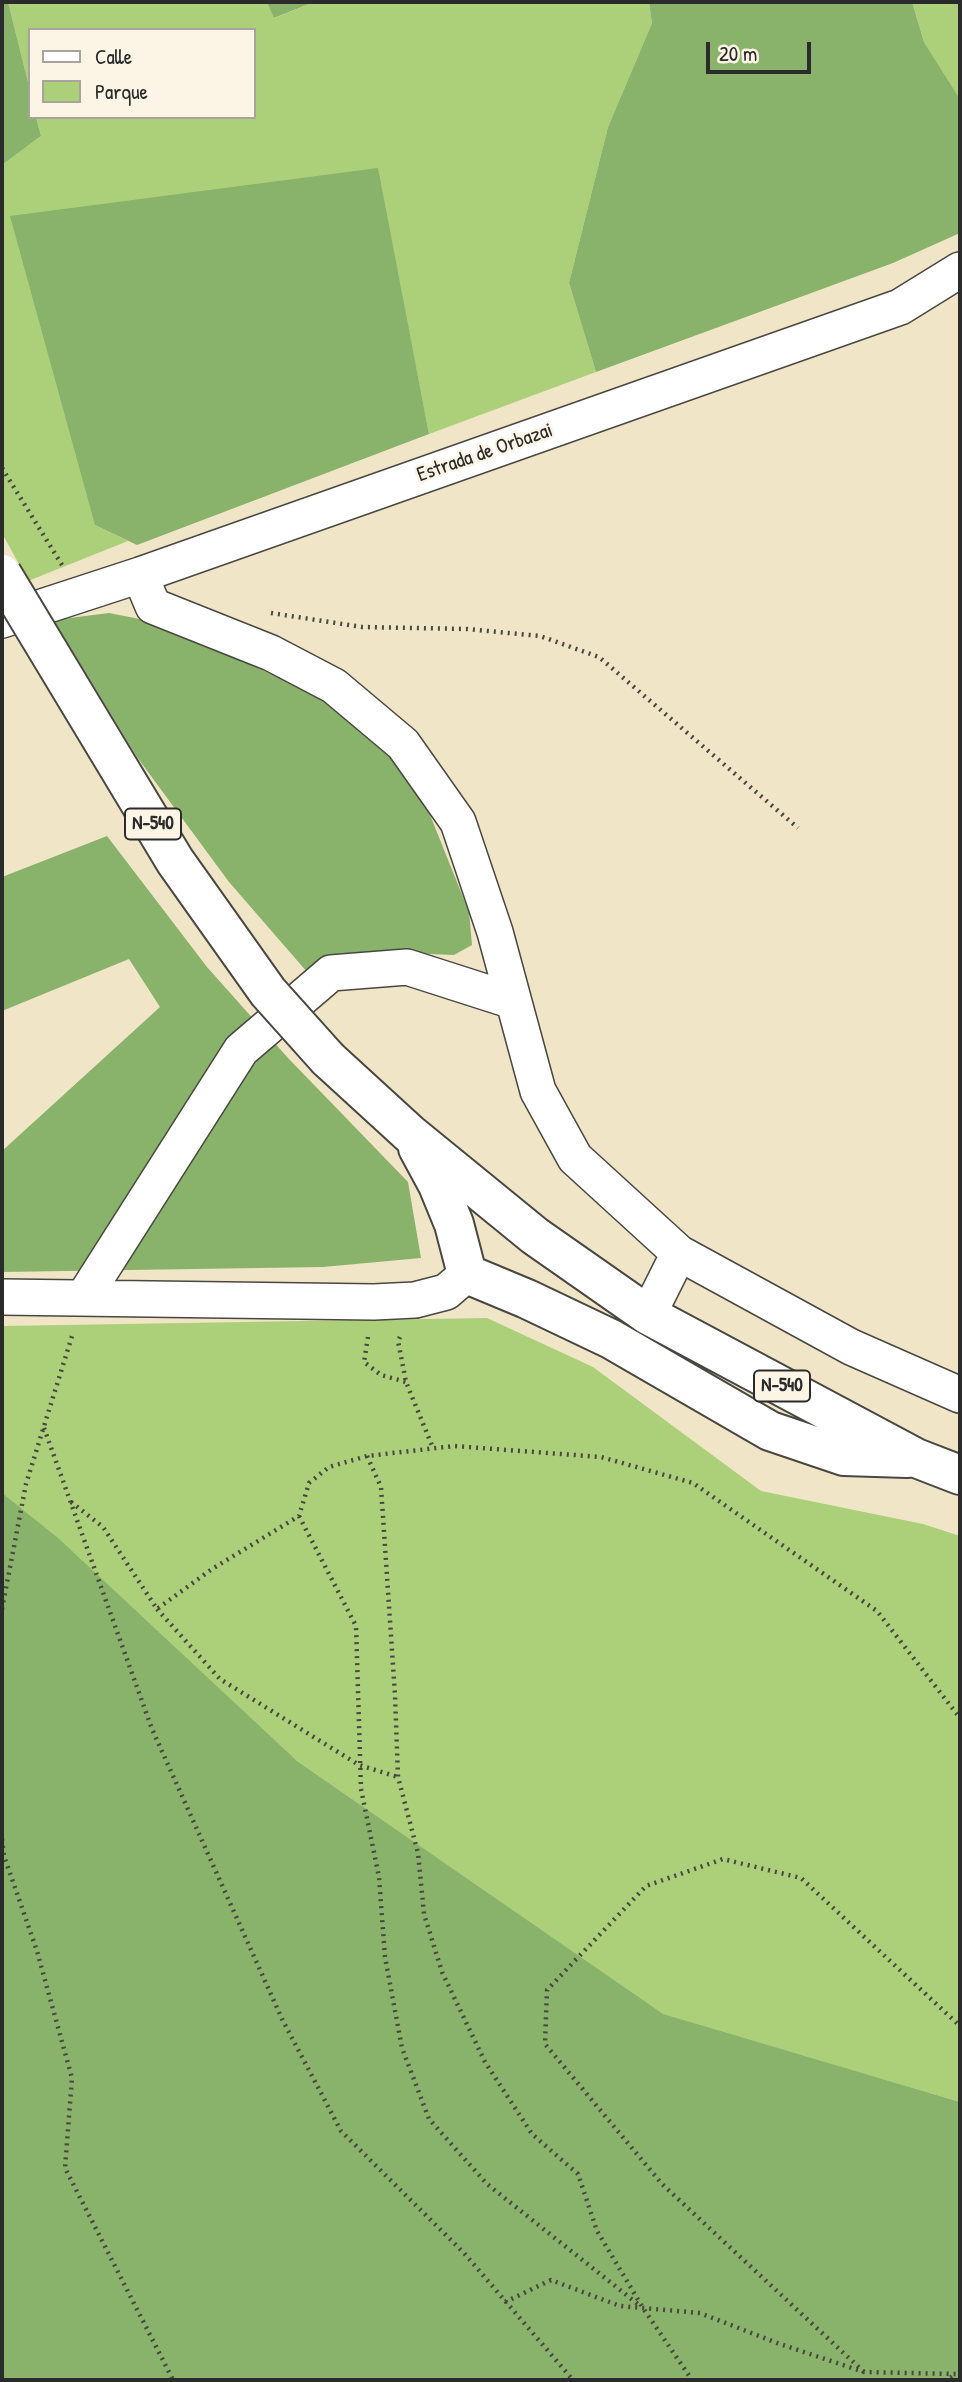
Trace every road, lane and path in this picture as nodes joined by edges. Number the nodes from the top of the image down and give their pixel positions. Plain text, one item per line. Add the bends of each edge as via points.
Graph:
1 (960, 270) edge
2 (2, 468) edge
3 (2, 574) edge
4 (140, 575) junction
5 (78, 595) junction
6 (268, 612) dead end
7 (2, 620) edge
8 (798, 828) dead end
9 (513, 1000) junction
10 (410, 1134) junction
11 (679, 1253) junction
12 (467, 1274) junction
13 (2, 1297) edge
14 (84, 1297) junction
15 (415, 1300) junction
16 (374, 1302) junction
17 (648, 1315) junction
18 (406, 1382) junction
19 (960, 1395) edge
20 (44, 1428) junction
21 (433, 1448) junction
22 (367, 1456) junction
23 (916, 1458) junction
24 (960, 1475) edge
25 (70, 1502) junction
26 (299, 1516) junction
27 (2, 1609) edge
28 (157, 1609) junction
29 (960, 1718) edge
30 (359, 1765) junction
31 (398, 1777) junction
32 (2, 1839) edge
33 (960, 2026) edge
34 (505, 2302) junction
35 (643, 2308) junction
36 (864, 2372) junction
37 (959, 2372) edge
38 (173, 2380) edge
39 (573, 2380) edge
40 (692, 2380) edge
41 (947, 2380) edge

1 - 4 street, Estrada de Orbazai via 900,307
2 - 5 path
3 - 10 highway, N-540, bridge via 175,861 268,992 328,1059
4 - 5 street, Estrada de Orbazai
4 - 9 street via 153,606 271,653 334,686 403,744 458,822
5 - 7 street, Estrada de Orbazai
6 - 8 path via 362,627 540,636 599,657
9 - 11 street via 538,1091 575,1158
9 - 14 street via 407,967 331,973 240,1050
10 - 12 highway via 454,1224
10 - 17 highway, N-540 via 535,1236
11 - 17 street
11 - 19 street via 851,1347
12 - 15 street via 446,1292
12 - 23 highway via 611,1339 770,1431 844,1457
13 - 14 street
14 - 16 street
14 - 20 path
15 - 16 street
15 - 18 path via 398,1341
16 - 18 path via 364,1363 381,1375
17 - 23 highway, N-540
18 - 21 path
20 - 25 path
20 - 27 path via 26,1484
21 - 22 path
21 - 29 path via 601,1457 692,1483 877,1611
22 - 26 path via 329,1466 309,1483
22 - 31 path via 382,1487
23 - 24 highway, N-540
25 - 28 path via 103,1527
25 - 34 path via 152,1729 282,2019 341,2131 464,2253
26 - 28 path
26 - 30 path via 356,1626
28 - 30 path via 220,1679
30 - 31 path
30 - 35 path via 402,2048 429,2119 486,2184
31 - 35 path via 418,1853 424,1914 448,1983 485,2062 532,2134 578,2174 597,2231
32 - 38 path via 72,2078 65,2168
33 - 36 path via 801,1878 723,1859 646,1886 547,1990 545,2044 662,2183
34 - 35 path via 551,2280 620,2306
34 - 39 path
35 - 36 path via 700,2313
35 - 40 path
36 - 37 path
37 - 41 path

